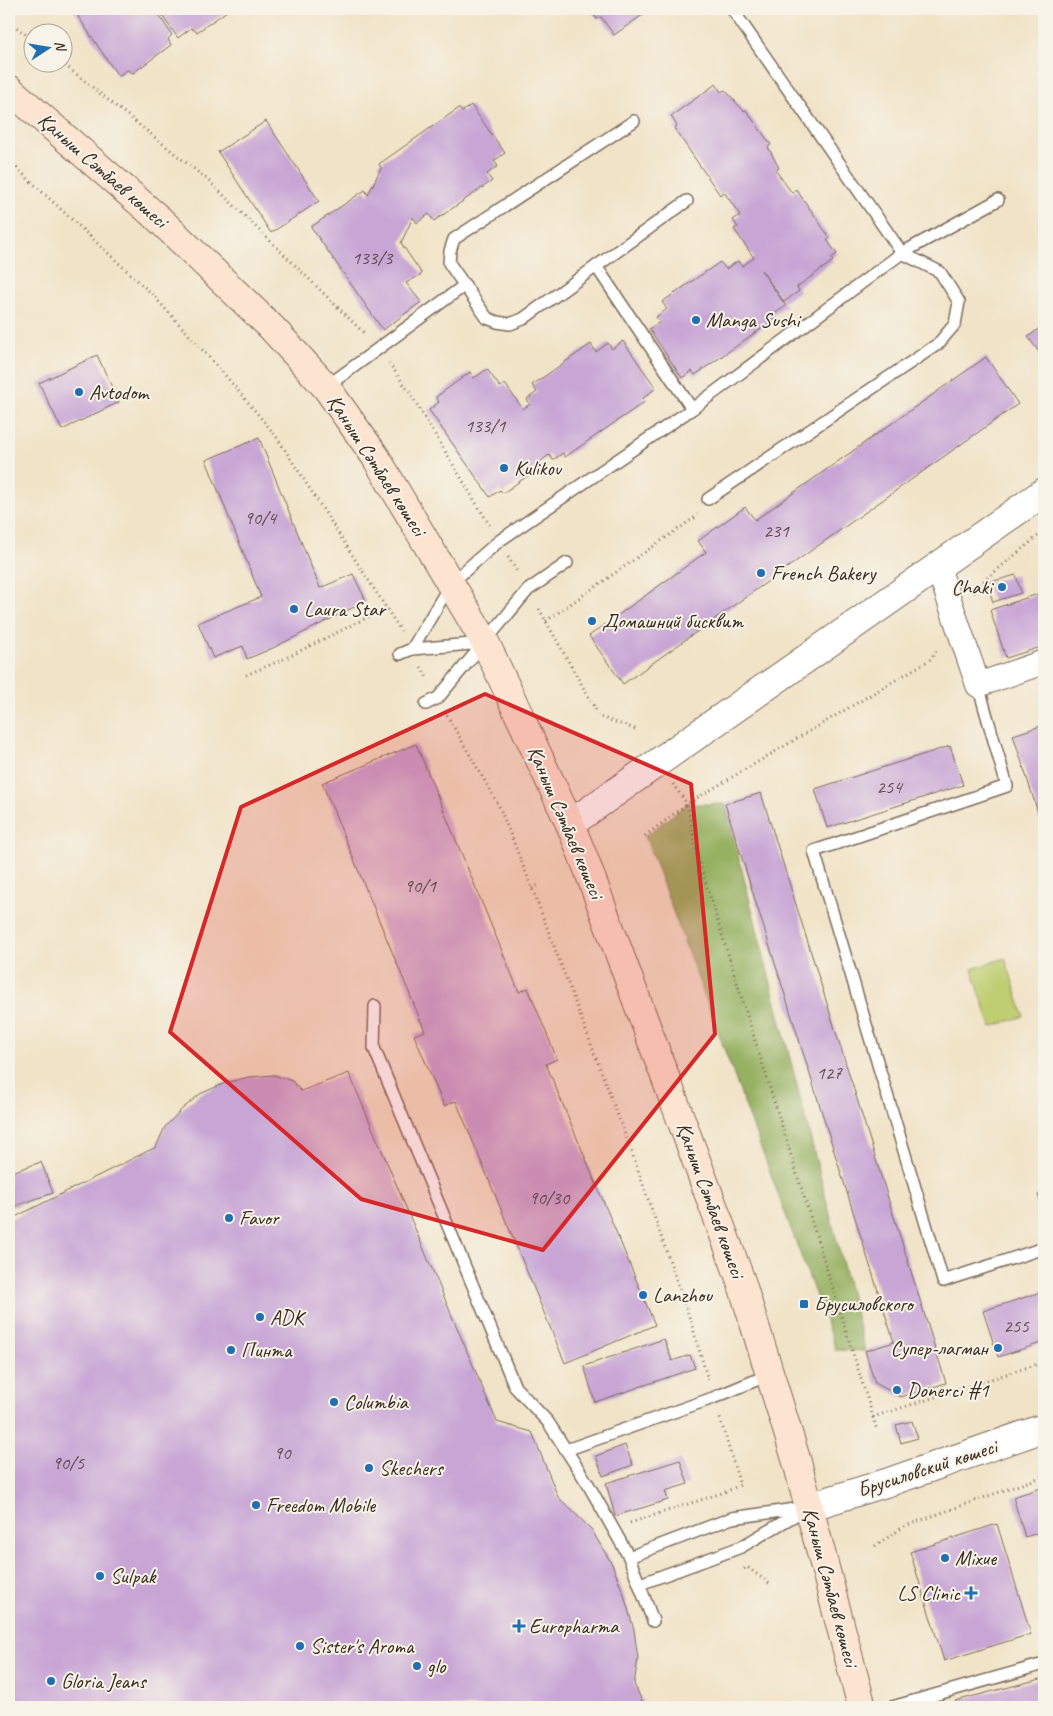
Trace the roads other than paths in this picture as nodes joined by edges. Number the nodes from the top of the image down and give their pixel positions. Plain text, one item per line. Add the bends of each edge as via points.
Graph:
1 (732, 9) edge
2 (9, 89) edge
3 (634, 121) dead end
4 (998, 200) dead end
5 (687, 201) dead end
6 (902, 253) junction
7 (596, 266) junction
8 (465, 286) junction
9 (326, 387) junction
10 (692, 409) junction
11 (1044, 492) edge
12 (708, 499) road end
13 (567, 563) dead end
14 (938, 568) junction
15 (451, 583) junction
16 (485, 642) junction
17 (412, 648) junction
18 (400, 654) dead end
19 (1044, 662) edge
20 (978, 684) junction
21 (426, 704) dead end
22 (570, 824) junction
23 (375, 1006) dead end
24 (1044, 1248) edge
25 (770, 1374) junction
26 (1044, 1428) edge
27 (566, 1450) junction
28 (810, 1506) junction
29 (629, 1557) junction
30 (640, 1584) junction
31 (653, 1621) dead end
32 (1044, 1664) edge
33 (862, 1707) edge
34 (892, 1707) edge

1 - 6 lane
2 - 9 main road, Қаныш Сәтбаев көшесі via 160,220 272,328
3 - 8 lane via 454,239 450,263
4 - 6 lane
5 - 7 lane
6 - 10 lane
6 - 12 lane via 940,272 959,302 955,324 938,344
7 - 8 lane via 523,319 510,324 487,318
7 - 10 lane
8 - 9 lane
9 - 15 main road, Қаныш Сәтбаев көшесі via 375,456
10 - 15 lane via 499,541
11 - 14 street
13 - 16 lane via 528,590
14 - 20 street
14 - 22 street
15 - 16 main road, Қаныш Сәтбаев көшесі
15 - 17 lane
16 - 17 lane
16 - 21 lane via 438,698
16 - 22 main road, Қаныш Сәтбаев көшесі
17 - 18 lane
19 - 20 street
20 - 24 lane via 1007,786 814,851 944,1281
22 - 25 main road, Қаныш Сәтбаев көшесі via 741,1281
23 - 27 lane via 374,1048 515,1387 548,1422
25 - 27 lane via 714,1398
25 - 28 main road, Қаныш Сәтбаев көшесі
26 - 28 street, Брусиловский көшесі via 892,1482
27 - 29 lane
28 - 29 lane via 732,1518
28 - 30 lane via 741,1546
28 - 33 main road, Қаныш Сәтбаев көшесі
29 - 30 lane
30 - 31 lane
32 - 34 lane

